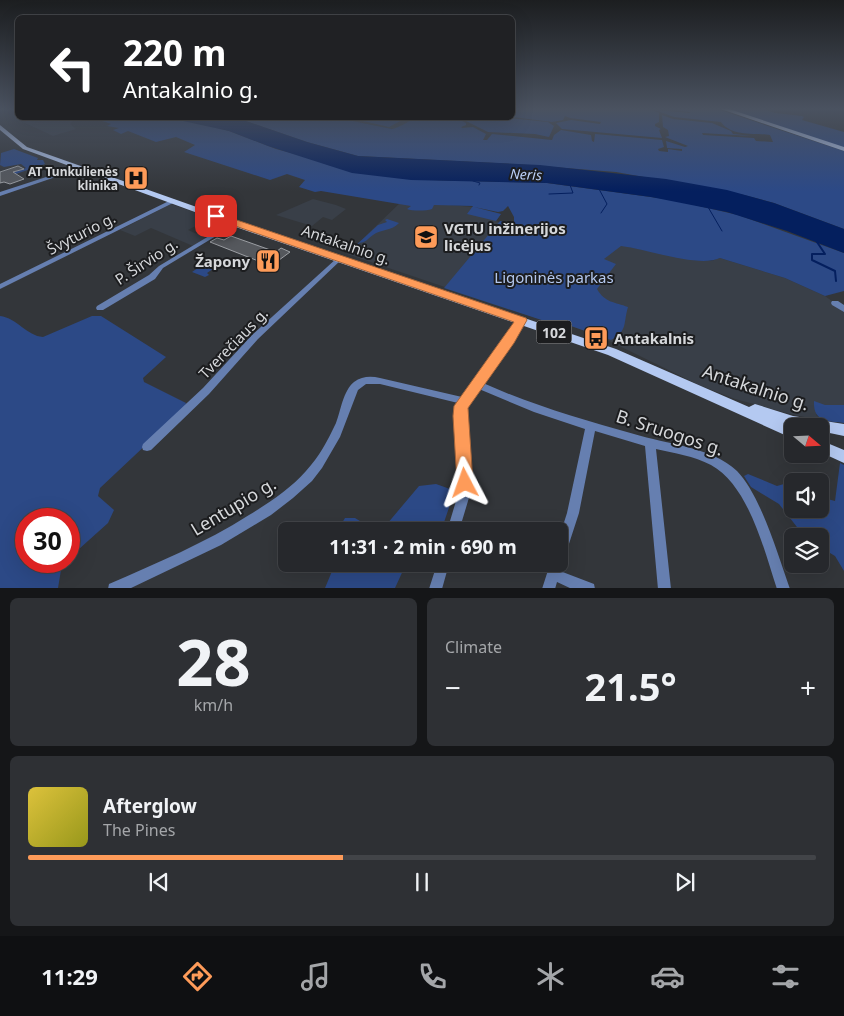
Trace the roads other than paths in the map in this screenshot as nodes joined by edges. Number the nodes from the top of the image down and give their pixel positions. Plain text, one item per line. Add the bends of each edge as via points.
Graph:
1 (10, 135) edge
2 (803, 135) edge
3 (844, 149) edge
4 (80, 168) junction
5 (0, 194) edge
6 (173, 201) junction
7 (234, 223) junction
8 (339, 259) junction
9 (0, 287) edge
10 (835, 303) dead end
11 (100, 308) dead end
12 (844, 309) edge
13 (521, 320) junction
14 (476, 384) junction
15 (686, 384) junction
16 (464, 401) junction
17 (591, 426) junction
18 (784, 428) edge
19 (844, 430) edge
20 (650, 444) junction
21 (147, 447) dead end
22 (829, 450) edge
23 (844, 457) edge
24 (456, 522) edge
25 (568, 528) edge
26 (440, 572) edge
27 (553, 572) edge
28 (560, 572) edge
29 (114, 588) edge
30 (435, 588) edge
31 (548, 588) edge
32 (589, 588) edge
33 (665, 588) edge
34 (784, 588) edge

1 - 4 main road, Antakalnio g. / 102 via 24,147
2 - 3 main road
4 - 5 street
4 - 6 main road, Antakalnio g. / 102
6 - 7 main road, Antakalnio g. / 102
6 - 9 street, Švyturio g.
7 - 8 main road, Antakalnio g. / 102
7 - 11 street, P. Širvio g.
8 - 13 main road, Antakalnio g. / 102
8 - 21 street, Tverečiaus g. via 255,337 206,391
10 - 12 street
13 - 14 street via 510,340
13 - 15 main road, Antakalnio g. / 102 via 612,352
14 - 16 street
14 - 17 street, B. Sruogos g. via 505,398
15 - 18 main road, Antakalnio g. / 102
15 - 19 main road, Antakalnio g. / 102 via 770,414
16 - 24 street via 460,416 465,491
16 - 29 street, Lentupio g. via 380,381 361,382 352,393 337,430 317,464 281,502 223,536
17 - 20 street, B. Sruogos g.
17 - 25 street
20 - 33 street
20 - 34 street, B. Sruogos g. via 707,459 732,474 753,508
22 - 23 main road
26 - 30 street
27 - 31 street
28 - 32 street

